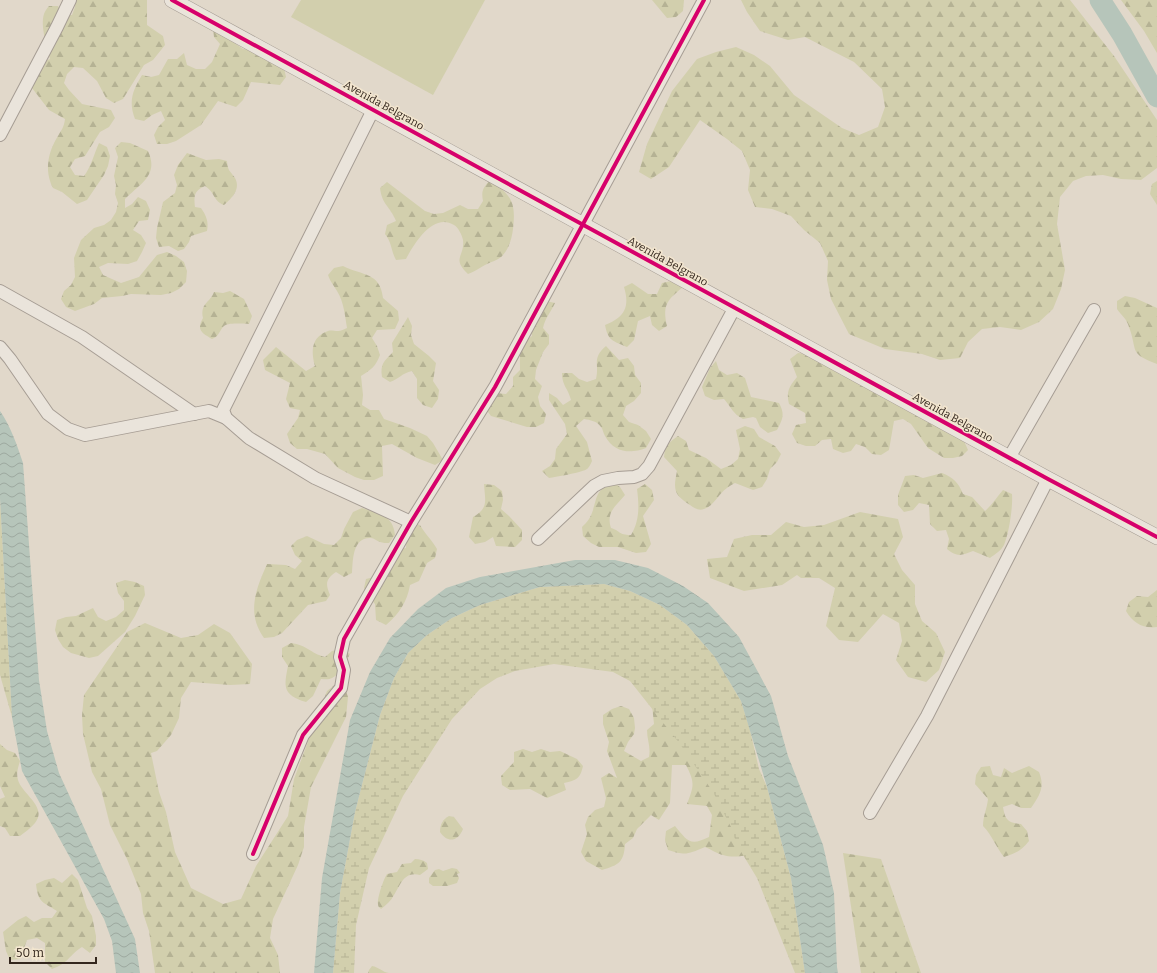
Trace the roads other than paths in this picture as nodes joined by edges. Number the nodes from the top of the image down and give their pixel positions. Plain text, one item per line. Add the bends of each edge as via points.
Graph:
1 (70, 0) edge
2 (172, 0) edge
3 (704, 0) edge
4 (373, 110) junction
5 (0, 135) edge
6 (582, 224) junction
7 (0, 291) edge
8 (735, 307) junction
9 (1094, 310) dead end
10 (0, 347) edge
11 (194, 414) junction
12 (226, 418) junction
13 (1009, 458) junction
14 (1048, 479) junction
15 (411, 522) junction
16 (1157, 537) edge
17 (538, 539) dead end
18 (870, 813) dead end
19 (252, 854) dead end

1 - 5 street
2 - 4 street, Avenida Belgrano
3 - 6 street
4 - 6 street, Avenida Belgrano
4 - 12 street via 223,410
6 - 8 street, Avenida Belgrano
6 - 15 street via 495,387
7 - 11 street via 82,337
8 - 13 street, Avenida Belgrano
8 - 17 street via 649,466 642,474 634,477 603,481 594,486
9 - 13 street
10 - 11 street via 48,414 68,429 85,435
11 - 12 street via 209,411
12 - 15 street via 249,438 315,478
13 - 14 street, Avenida Belgrano
14 - 16 street, Avenida Belgrano
14 - 18 street via 927,716
15 - 19 street via 344,639 340,657 344,670 341,688 303,735

